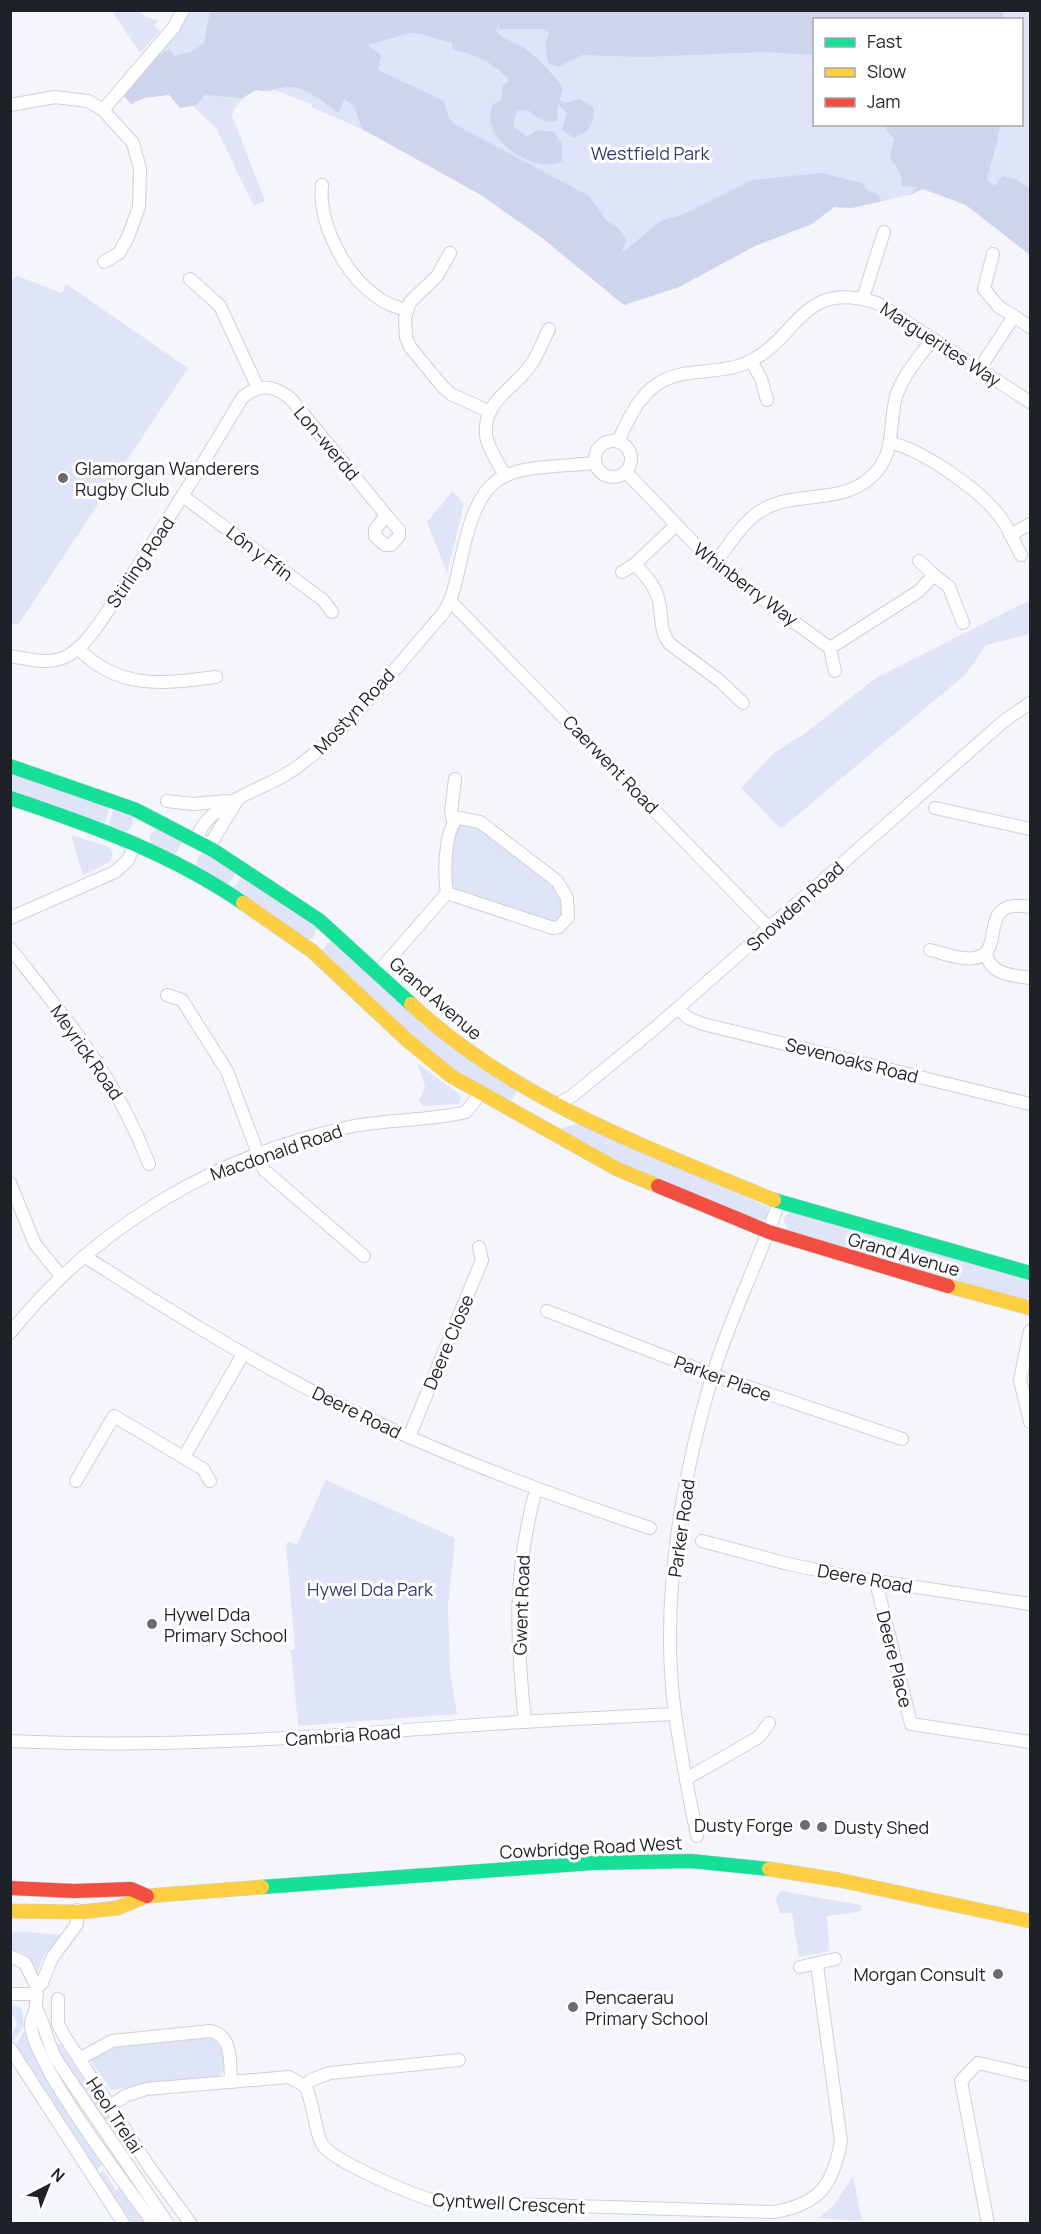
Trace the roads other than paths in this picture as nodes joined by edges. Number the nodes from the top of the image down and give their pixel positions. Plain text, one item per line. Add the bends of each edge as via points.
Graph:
1 (183, 10) edge
2 (10, 105) edge
3 (103, 110) junction
4 (322, 184) dead end
5 (884, 232) dead end
6 (450, 254) dead end
7 (993, 254) dead end
8 (104, 262) dead end
9 (190, 279) dead end
10 (863, 298) junction
11 (406, 310) junction
12 (1014, 316) junction
13 (1030, 327) edge
14 (549, 329) dead end
15 (932, 339) junction
16 (751, 361) junction
17 (980, 368) junction
18 (258, 388) junction
19 (767, 400) dead end
20 (1030, 402) edge
21 (490, 412) junction
22 (618, 441) junction
23 (891, 443) junction
24 (595, 463) junction
25 (626, 472) junction
26 (505, 476) junction
27 (184, 497) junction
28 (386, 515) dead end
29 (1030, 524) edge
30 (675, 526) junction
31 (1010, 535) junction
32 (1021, 555) dead end
33 (919, 561) dead end
34 (635, 564) junction
35 (714, 564) junction
36 (622, 572) dead end
37 (934, 575) junction
38 (450, 601) junction
39 (332, 612) dead end
40 (963, 623) dead end
41 (78, 648) junction
42 (830, 648) junction
43 (10, 656) edge
44 (835, 671) dead end
45 (216, 677) dead end
46 (743, 703) dead end
47 (1030, 703) edge
48 (10, 766) edge
49 (455, 779) dead end
50 (10, 798) edge
51 (238, 799) junction
52 (167, 801) dead end
53 (935, 808) dead end
54 (148, 816) junction
55 (453, 821) junction
56 (1030, 829) edge
57 (197, 841) junction
58 (135, 843) junction
59 (182, 867) junction
60 (447, 893) junction
61 (1030, 907) edge
62 (10, 918) edge
63 (330, 929) junction
64 (770, 929) junction
65 (10, 948) edge
66 (930, 950) dead end
67 (312, 951) junction
68 (986, 953) junction
69 (378, 972) junction
70 (1030, 978) edge
71 (167, 995) dead end
72 (678, 1009) junction
73 (480, 1094) junction
74 (1030, 1104) edge
75 (556, 1105) junction
76 (528, 1121) junction
77 (258, 1154) junction
78 (149, 1164) dead end
79 (10, 1183) edge
80 (779, 1202) junction
81 (769, 1232) junction
82 (479, 1247) dead end
83 (84, 1256) junction
84 (364, 1256) dead end
85 (1030, 1273) edge
86 (61, 1276) junction
87 (1030, 1308) edge
88 (547, 1311) dead end
89 (1030, 1331) edge
90 (10, 1333) edge
91 (243, 1354) junction
92 (712, 1375) junction
93 (1030, 1422) edge
94 (409, 1437) junction
95 (902, 1439) dead end
96 (184, 1457) junction
97 (76, 1481) dead end
98 (210, 1481) dead end
99 (536, 1489) junction
100 (650, 1528) dead end
101 (702, 1541) dead end
102 (876, 1582) junction
103 (1030, 1604) edge
104 (675, 1714) junction
105 (525, 1722) junction
106 (769, 1723) dead end
107 (10, 1741) edge
108 (1030, 1742) edge
109 (686, 1779) junction
110 (697, 1836) dead end
111 (10, 1888) edge
112 (74, 1891) junction
113 (147, 1896) junction
114 (10, 1911) edge
115 (77, 1912) junction
116 (1030, 1922) edge
117 (10, 1956) edge
118 (835, 1959) dead end
119 (817, 1965) junction
120 (800, 1967) dead end
121 (37, 1991) junction
122 (10, 1994) edge
123 (58, 1999) dead end
124 (36, 2009) junction
125 (10, 2048) edge
126 (79, 2059) junction
127 (459, 2060) dead end
128 (1030, 2075) edge
129 (231, 2082) junction
130 (305, 2086) junction
131 (110, 2106) junction
132 (720, 2210) junction
133 (124, 2223) edge
134 (154, 2223) edge
135 (168, 2223) edge
136 (191, 2223) edge
137 (719, 2223) edge
138 (988, 2223) edge

1 - 3 street via 174,27
2 - 3 street via 70,97
3 - 8 street via 134,143 141,182 139,207 128,237 119,253
4 - 11 street via 324,214 343,257 375,296
5 - 10 street
6 - 11 street via 437,276
7 - 12 street via 984,289 999,307
9 - 18 street via 220,306
10 - 15 street, Marguerites Way via 888,309
10 - 16 street, Marguerites Way via 835,298 817,303
11 - 21 street via 410,347 451,394
12 - 13 street
12 - 17 street
14 - 21 street via 530,367 503,392
15 - 17 street, Marguerites Way
15 - 23 street via 896,396
16 - 19 street
16 - 22 street, Marguerites Way via 732,368 687,373 659,383 640,401
17 - 20 street, Marguerites Way
18 - 27 street, Stirling Road via 242,398
18 - 28 street, Lon-werdd via 272,387 291,399
21 - 26 street via 486,434
22 - 24 street via 603,443 595,453
22 - 25 street via 629,451 631,463
23 - 31 street via 906,446 944,468 987,502
23 - 35 street via 872,477 843,494 790,499 760,511
24 - 25 street via 608,476
24 - 26 street via 527,468
25 - 30 street, Whinberry Way
26 - 38 street via 484,492 471,516
27 - 39 street, Lôn y Ffin via 323,600
27 - 41 street, Stirling Road
29 - 31 street
30 - 34 street
30 - 35 street, Whinberry Way
31 - 32 street
33 - 37 street
34 - 36 street
34 - 46 street via 658,596 664,637
35 - 42 street, Whinberry Way
37 - 40 street via 949,587
37 - 42 street via 919,591
38 - 51 street, Mostyn Road via 319,751 285,775
38 - 64 street, Caerwent Road
41 - 43 street, Stirling Road via 50,661
41 - 45 street via 94,665 122,678 180,682
42 - 44 street
47 - 64 street, Snowden Road via 1004,721
48 - 54 main road, Grand Avenue
49 - 55 street
50 - 58 main road, Grand Avenue
51 - 52 street, Mostyn Road via 193,804
51 - 57 street, Mostyn Road via 211,816
53 - 56 street
54 - 57 main road, Grand Avenue
54 - 58 main road
55 - 60 street via 444,873
55 - 60 street via 459,818 480,822 557,881 567,898 568,917 553,928
57 - 59 main road
57 - 63 main road, Grand Avenue
58 - 59 main road, Grand Avenue
58 - 62 street via 128,860 115,873
59 - 67 main road, Grand Avenue via 247,904
60 - 69 street
61 - 68 street via 1011,906 1002,911 996,918
63 - 67 main road
63 - 69 main road, Grand Avenue
64 - 72 street, Snowden Road
65 - 78 street, Meyrick Road via 110,1081 128,1112
66 - 68 street via 973,958
67 - 73 main road, Grand Avenue via 422,1053
68 - 70 street via 994,969
69 - 75 main road, Grand Avenue via 452,1040 502,1075
71 - 77 street via 182,1000 227,1071
72 - 74 street, Sevenoaks Road via 703,1024
72 - 75 street, Snowden Road
73 - 76 main road, Grand Avenue
73 - 77 street, Macdonald Road via 466,1112 350,1127
75 - 76 main road
75 - 80 main road, Grand Avenue via 672,1160
76 - 81 main road, Grand Avenue via 617,1169
77 - 83 street, Macdonald Road via 219,1169 163,1199
77 - 84 street via 264,1170
79 - 86 street via 35,1244
80 - 81 street
80 - 85 main road, Grand Avenue
81 - 87 main road, Grand Avenue
81 - 92 street, Parker Road
82 - 94 street, Deere Close via 482,1260
83 - 86 street, Macdonald Road
83 - 91 street, Deere Road
86 - 90 street, Macdonald Road
88 - 92 street, Parker Place
89 - 93 street via 1020,1380
91 - 94 street, Deere Road
91 - 96 street
92 - 95 street, Parker Place
92 - 104 street, Parker Road via 674,1558 670,1640
94 - 99 street, Deere Road
96 - 97 street via 114,1416
96 - 98 street via 203,1468
99 - 100 street, Deere Road
99 - 105 street, Gwent Road via 524,1539 517,1599
101 - 102 street, Deere Road
102 - 103 street, Deere Road
102 - 108 street, Deere Place via 911,1724
104 - 105 street, Cambria Road
104 - 109 street, Parker Road
105 - 107 street, Cambria Road via 210,1743
106 - 109 street via 759,1737
109 - 110 street, Parker Road
111 - 112 main road, Cowbridge Road West
112 - 113 main road, Cowbridge Road West via 131,1889
112 - 115 street
113 - 115 main road, Cowbridge Road West via 132,1905
113 - 116 main road, Cowbridge Road West via 592,1863 691,1861 740,1864 839,1880
114 - 115 main road, Cowbridge Road West
115 - 121 street, Heol Trelai via 77,1924 52,1958
117 - 121 street via 25,1962
118 - 119 street
119 - 120 street
119 - 132 street, Cyntwell Crescent via 842,2141 836,2170 809,2201 784,2210
121 - 122 street
121 - 124 street, Heol Trelai
123 - 126 street, Heol Trelai via 58,2024
124 - 134 street, Heol Trelai via 30,2022 40,2056
124 - 135 street, Heol Trelai via 58,2062
125 - 133 street
126 - 129 street via 112,2041 210,2031 226,2040
126 - 131 street, Heol Trelai
127 - 130 street via 330,2073
128 - 138 street via 978,2063 961,2081
129 - 130 street via 289,2077
129 - 131 street via 146,2089
130 - 132 street, Cyntwell Crescent via 324,2147 340,2159 418,2197 498,2205
131 - 136 street, Heol Trelai
132 - 137 street

